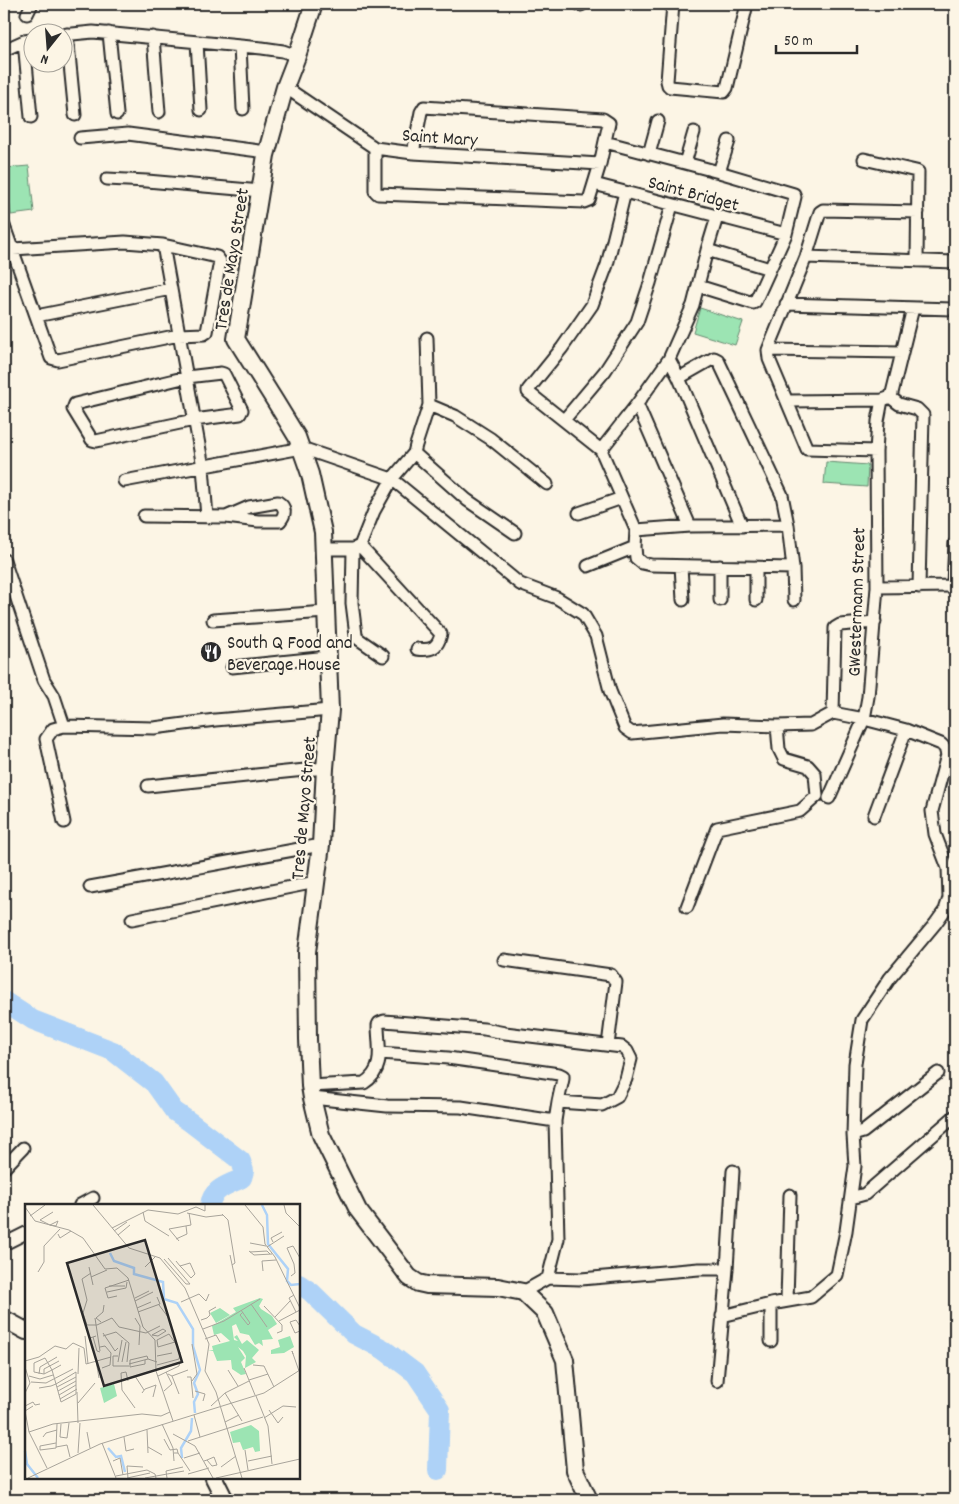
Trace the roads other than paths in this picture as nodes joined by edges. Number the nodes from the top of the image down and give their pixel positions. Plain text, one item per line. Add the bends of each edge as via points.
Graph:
1 (314, 4) edge
2 (673, 4) edge
3 (747, 4) edge
4 (109, 33) junction
5 (72, 34) edge
6 (152, 37) junction
7 (22, 42) edge
8 (197, 42) junction
9 (240, 46) junction
10 (4, 50) edge
11 (297, 56) junction
12 (29, 72) edge
13 (70, 72) edge
14 (290, 90) junction
15 (243, 109) dead end
16 (201, 110) dead end
17 (159, 112) dead end
18 (117, 114) dead end
19 (75, 115) dead end
20 (31, 117) dead end
21 (658, 121) dead end
22 (694, 132) dead end
23 (80, 138) dead end
24 (729, 141) dead end
25 (605, 142) junction
26 (375, 148) junction
27 (267, 152) junction
28 (413, 153) junction
29 (649, 154) junction
30 (864, 159) dead end
31 (684, 163) junction
32 (600, 164) junction
33 (719, 172) junction
34 (107, 180) dead end
35 (594, 184) junction
36 (260, 191) junction
37 (625, 192) junction
38 (672, 204) junction
39 (918, 212) junction
40 (717, 217) junction
41 (4, 226) edge
42 (786, 234) junction
43 (163, 245) junction
44 (13, 249) junction
45 (707, 250) junction
46 (806, 257) junction
47 (917, 261) junction
48 (955, 262) edge
49 (770, 269) junction
50 (698, 286) junction
51 (171, 288) junction
52 (786, 304) junction
53 (955, 306) edge
54 (913, 308) junction
55 (36, 316) junction
56 (179, 335) junction
57 (427, 338) dead end
58 (768, 350) junction
59 (902, 352) junction
60 (669, 359) junction
61 (187, 377) junction
62 (679, 378) junction
63 (886, 398) junction
64 (788, 400) junction
65 (637, 404) junction
66 (429, 405) junction
67 (194, 420) junction
68 (564, 420) junction
69 (302, 448) junction
70 (601, 450) junction
71 (876, 450) junction
72 (414, 453) junction
73 (203, 467) junction
74 (392, 479) junction
75 (124, 481) dead end
76 (546, 484) dead end
77 (622, 498) junction
78 (579, 513) dead end
79 (144, 516) dead end
80 (207, 517) junction
81 (226, 517) dead end
82 (788, 525) junction
83 (690, 526) junction
84 (742, 526) junction
85 (636, 530) junction
86 (515, 533) dead end
87 (955, 543) edge
88 (635, 547) junction
89 (324, 548) junction
90 (357, 548) junction
91 (4, 560) edge
92 (588, 566) dead end
93 (681, 566) junction
94 (720, 566) junction
95 (756, 567) junction
96 (793, 568) junction
97 (877, 587) junction
98 (919, 587) junction
99 (683, 600) dead end
100 (720, 600) dead end
101 (756, 600) dead end
102 (794, 600) dead end
103 (326, 612) junction
104 (212, 620) dead end
105 (875, 622) junction
106 (417, 649) dead end
107 (383, 656) dead end
108 (328, 657) junction
109 (232, 667) dead end
110 (330, 710) junction
111 (833, 713) junction
112 (864, 719) junction
113 (64, 726) junction
114 (777, 726) junction
115 (906, 730) junction
116 (325, 768) junction
117 (148, 786) dead end
118 (829, 798) dead end
119 (874, 816) dead end
120 (64, 822) dead end
121 (321, 845) junction
122 (316, 882) junction
123 (90, 888) dead end
124 (687, 907) dead end
125 (132, 919) dead end
126 (504, 960) dead end
127 (608, 1045) junction
128 (380, 1053) junction
129 (938, 1072) dead end
130 (311, 1092) junction
131 (558, 1102) junction
132 (955, 1116) edge
133 (555, 1121) junction
134 (853, 1135) junction
135 (23, 1148) dead end
136 (4, 1168) edge
137 (732, 1171) dead end
138 (790, 1195) dead end
139 (93, 1198) dead end
140 (851, 1198) junction
141 (82, 1204) edge
142 (25, 1234) edge
143 (4, 1244) edge
144 (727, 1269) junction
145 (548, 1278) junction
146 (523, 1292) junction
147 (787, 1301) junction
148 (772, 1304) junction
149 (722, 1316) junction
150 (4, 1320) edge
151 (25, 1330) edge
152 (771, 1341) dead end
153 (717, 1381) dead end
154 (214, 1479) edge
155 (225, 1500) edge
156 (589, 1500) edge

1 - 11 street, Tres de Mayo Street
2 - 3 street via 668,85 724,92
4 - 5 street
4 - 6 street
4 - 18 street
6 - 8 street
6 - 17 street
7 - 10 street
8 - 9 street
8 - 16 street
9 - 11 street
9 - 15 street
11 - 14 street, Tres de Mayo Street
12 - 20 street
13 - 19 street
14 - 26 street, Saint Mary
14 - 27 street, Tres de Mayo Street
21 - 29 street
22 - 31 street
23 - 27 street via 128,134
24 - 33 street
25 - 28 street via 608,123 603,118 424,107
25 - 29 street
25 - 32 street
26 - 28 street, Saint Mary
26 - 35 street via 375,191 378,194 584,202 589,200
27 - 36 street, Tres de Mayo Street
28 - 32 street, Saint Mary
29 - 31 street
30 - 39 street via 917,171
31 - 33 street
32 - 35 street
33 - 42 street via 794,194
34 - 36 street
35 - 37 street, Saint Bridget
36 - 69 street, Tres de Mayo Street via 236,339
37 - 38 street, Saint Bridget
37 - 68 street via 607,265 592,304 528,390
38 - 40 street, Saint Bridget
38 - 68 street via 637,322 605,371
39 - 46 street via 823,210
39 - 47 street
40 - 42 street, Saint Bridget
40 - 45 street
41 - 44 street
42 - 49 street
43 - 44 street via 125,242
43 - 51 street
43 - 56 street via 217,257 220,261 206,332
44 - 55 street
45 - 49 street
45 - 50 street
46 - 47 street
46 - 52 street
47 - 48 street
49 - 50 street via 753,303
50 - 60 street
51 - 55 street
51 - 56 street
52 - 54 street
52 - 58 street
53 - 54 street via 952,309
54 - 59 street, GWestermann Street
55 - 56 street via 50,358 54,360
56 - 61 street
57 - 66 street
58 - 59 street
58 - 64 street
59 - 63 street, GWestermann Street via 892,393
60 - 62 street
60 - 65 street
61 - 67 street
61 - 67 street via 223,373 242,410 240,414
61 - 67 street via 75,404 73,409 93,441
62 - 82 street via 714,358 718,360 782,495
62 - 84 street
63 - 64 street
63 - 71 street, GWestermann Street via 878,421
63 - 98 street via 918,409 923,415
64 - 71 street via 807,449
65 - 70 street
65 - 83 street
66 - 72 street
66 - 76 street via 455,416 491,439
67 - 73 street
68 - 70 street
69 - 73 street
69 - 74 street
69 - 89 street, Tres de Mayo Street
70 - 77 street
71 - 97 street, GWestermann Street
72 - 74 street
72 - 86 street via 467,500
73 - 75 street
73 - 80 street
74 - 90 street
74 - 114 street via 520,584 557,598 582,614 596,636 610,691 625,728 632,733 723,724
77 - 78 street
77 - 85 street
79 - 80 street
80 - 81 street
82 - 84 street
82 - 96 street
83 - 84 street
83 - 85 street
85 - 88 street
87 - 98 street via 951,585
88 - 92 street
88 - 93 street via 636,558 642,563
89 - 90 street
89 - 103 street, Tres de Mayo Street
90 - 106 street via 441,634 433,648
90 - 107 street via 352,603 356,635
91 - 113 street via 44,680 54,696
93 - 94 street
93 - 99 street
94 - 95 street
94 - 100 street
95 - 96 street
95 - 101 street
96 - 102 street
97 - 98 street
97 - 105 street, GWestermann Street
103 - 104 street
103 - 108 street, Tres de Mayo Street
105 - 111 street via 835,628
105 - 112 street, GWestermann Street
108 - 109 street
108 - 110 street, Tres de Mayo Street
110 - 113 street via 154,728
110 - 116 street, Tres de Mayo Street
111 - 112 street
111 - 114 street via 811,725
112 - 115 street
112 - 118 street, GWestermann Street
113 - 120 street via 53,729 46,739
114 - 124 street via 779,749 784,759 808,766 815,774 817,796 800,811 717,828
115 - 119 street
115 - 134 street via 941,744 946,751 932,811 935,834 948,868 950,898 935,924 890,978 862,1020 855,1064
116 - 117 street
116 - 121 street, Tres de Mayo Street
121 - 122 street, Tres de Mayo Street
121 - 123 street
122 - 125 street
122 - 130 street, Tres de Mayo Street via 307,952
126 - 127 street via 611,975 616,982
127 - 128 street via 484,1029 384,1021 378,1025
127 - 131 street via 622,1047 630,1059 626,1079 617,1097 602,1105
128 - 130 street via 377,1070 364,1083
128 - 131 street via 448,1058 559,1074 564,1079
129 - 134 street via 863,1132
130 - 133 street via 387,1106 461,1107
130 - 146 street, Tres de Mayo Street via 321,1135 358,1210 409,1277 418,1283 498,1287
131 - 133 street
132 - 140 street via 865,1194
133 - 145 street via 558,1239
134 - 140 street via 855,1166
135 - 136 street
137 - 144 street
138 - 147 street
139 - 141 street
140 - 147 street via 837,1275 811,1297
142 - 143 street
144 - 145 street via 581,1279
144 - 149 street
145 - 146 street
146 - 156 street via 545,1313 565,1360 576,1470
147 - 148 street
148 - 149 street
148 - 152 street
149 - 153 street
150 - 151 street
154 - 155 street

